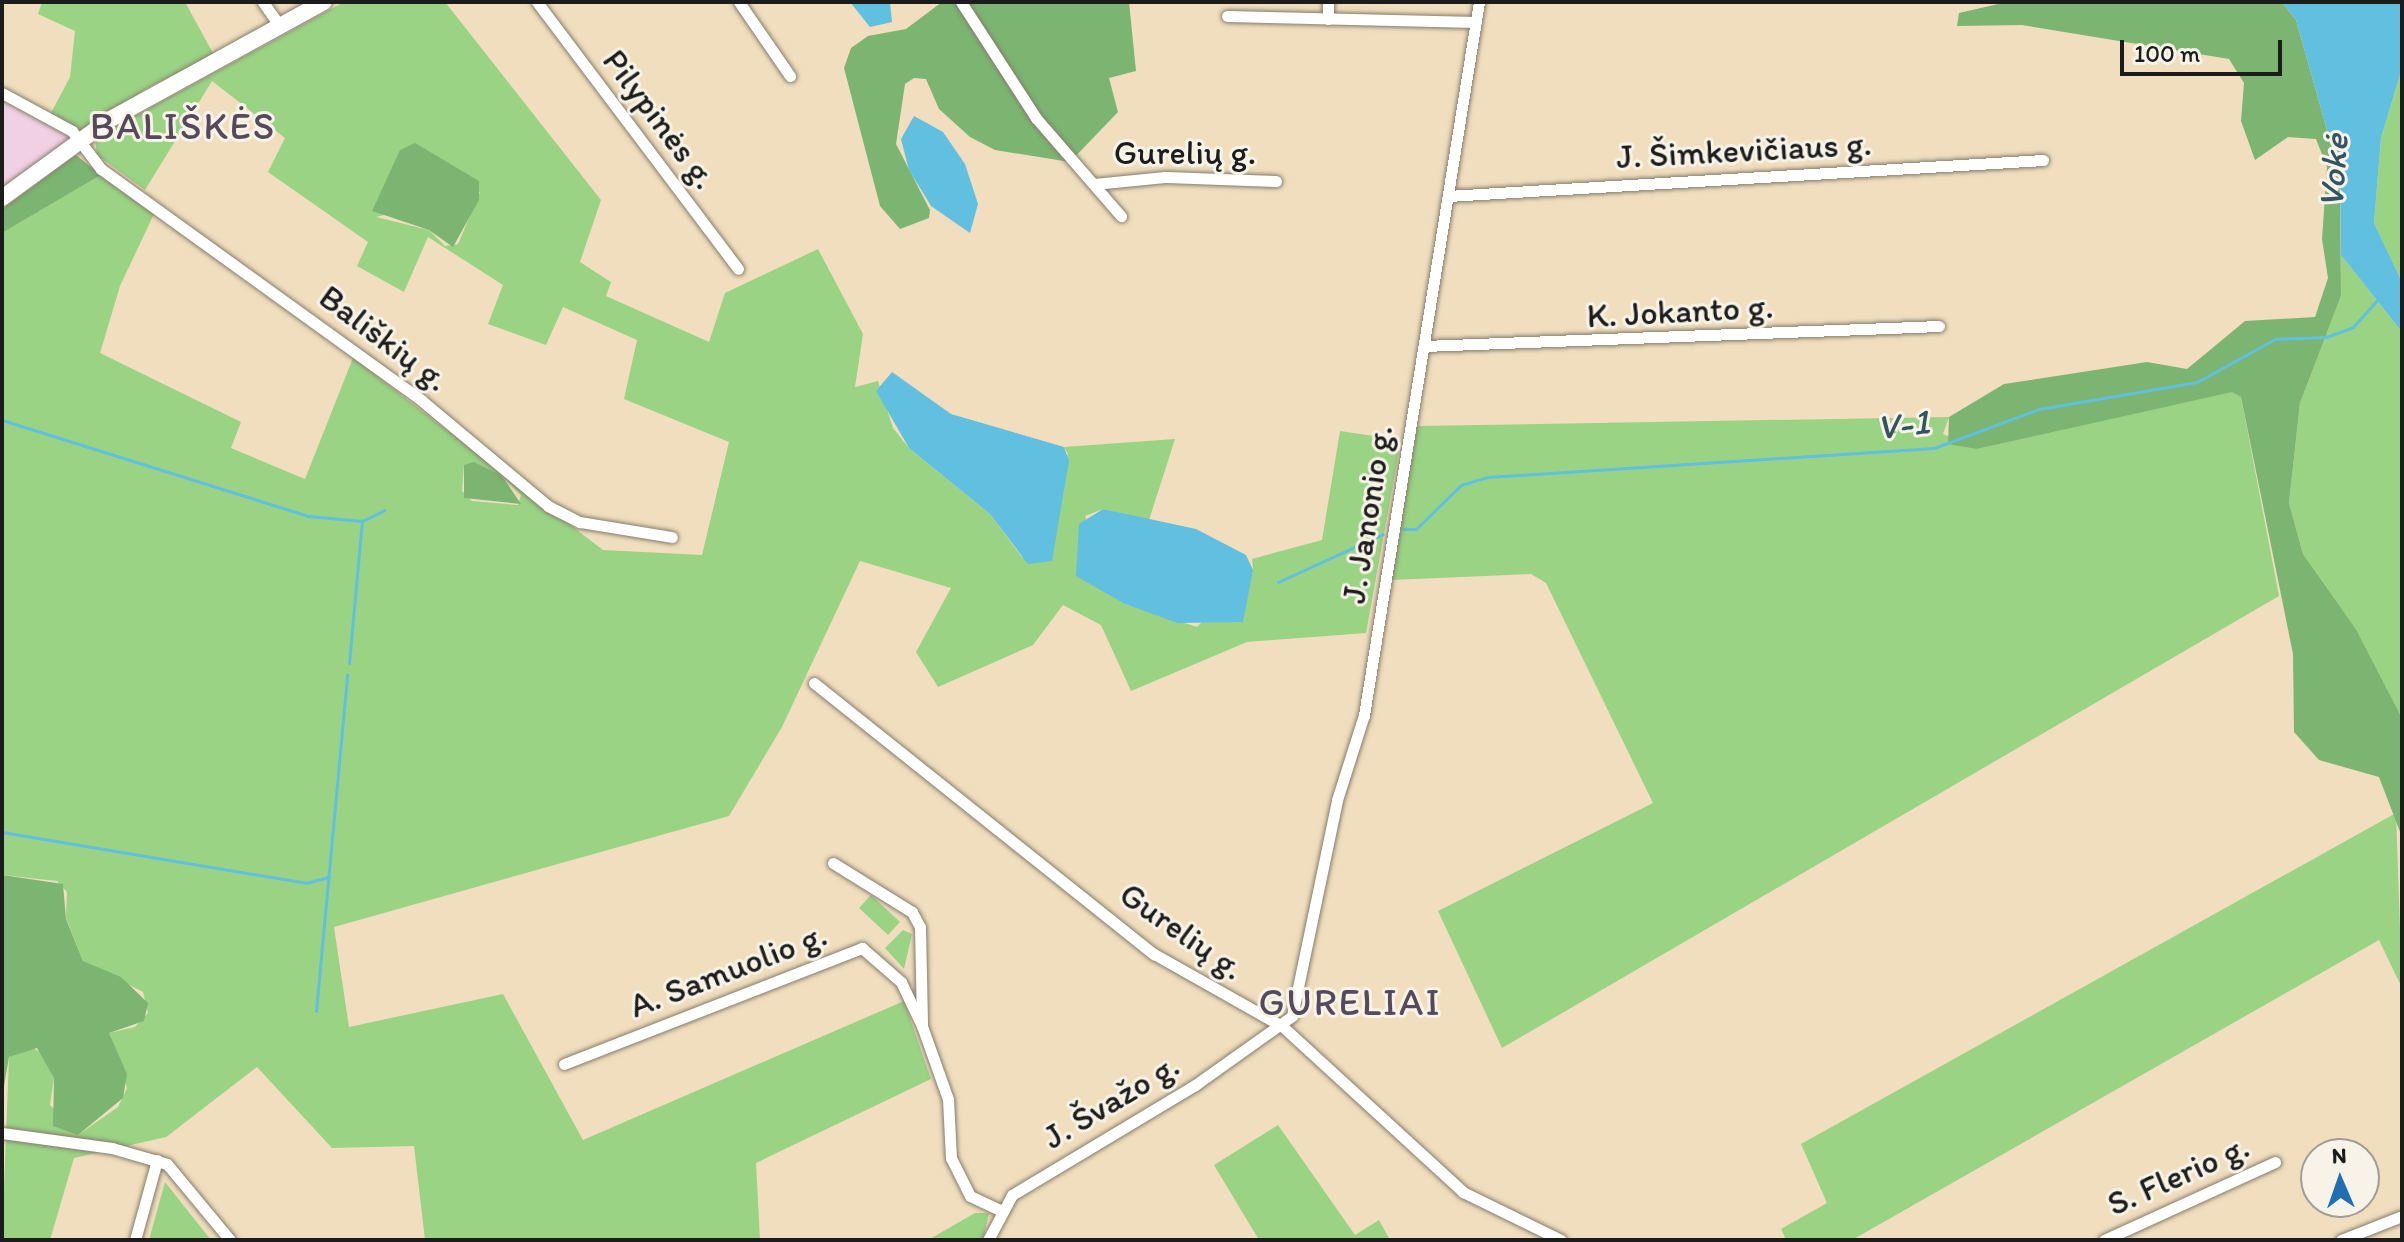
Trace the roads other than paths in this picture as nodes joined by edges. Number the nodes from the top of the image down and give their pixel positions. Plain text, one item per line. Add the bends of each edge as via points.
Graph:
1 (263, 2) edge
2 (324, 2) edge
3 (537, 2) edge
4 (739, 2) edge
5 (961, 2) edge
6 (1328, 2) edge
7 (1479, 2) edge
8 (1227, 16) dead end
9 (1328, 19) junction
10 (1476, 22) junction
11 (280, 26) junction
12 (790, 76) dead end
13 (2, 93) edge
14 (80, 141) junction
15 (2043, 160) dead end
16 (1276, 181) dead end
17 (1094, 184) junction
18 (1448, 196) junction
19 (2, 198) edge
20 (1121, 216) dead end
21 (738, 269) dead end
22 (1939, 326) dead end
23 (1424, 346) junction
24 (672, 537) dead end
25 (814, 683) dead end
26 (833, 863) dead end
27 (922, 1026) junction
28 (1282, 1026) junction
29 (564, 1064) dead end
30 (2, 1133) edge
31 (157, 1160) junction
32 (2275, 1162) dead end
33 (1000, 1210) junction
34 (2402, 1216) edge
35 (135, 1240) edge
36 (230, 1240) edge
37 (988, 1240) edge
38 (1561, 1240) edge
39 (2104, 1240) edge
40 (2341, 1240) edge

1 - 11 street
2 - 11 main road
3 - 21 street, Pilypinės g.
4 - 12 street
5 - 17 street via 1036,118
6 - 9 street
7 - 10 street, J. Janonio g.
8 - 9 street
9 - 10 street
10 - 18 street, J. Janonio g.
11 - 14 main road
13 - 14 street, Bališkių g.
14 - 19 main road
14 - 24 street, Bališkių g. via 101,169 421,400 548,506 580,522
15 - 18 street, J. Šimkevičiaus g.
16 - 17 street, Gurelių g. via 1170,177
17 - 20 street
18 - 23 street, J. Janonio g.
22 - 23 street, K. Jokanto g.
23 - 28 street, J. Janonio g. via 1364,715 1337,800 1296,1005
25 - 28 street, Gurelių g. via 1154,954
26 - 27 street via 912,912 923,944
27 - 29 street, A. Samuolio g. via 901,982 862,948
27 - 33 street via 948,1099 955,1171 970,1196
28 - 33 street, J. Švažo g. via 1036,1179
28 - 38 street, Gurelių g. via 1463,1192
30 - 31 street
31 - 35 street
31 - 36 street via 183,1178
32 - 39 street, S. Flerio g.
33 - 37 street, J. Švažo g.
34 - 40 street

